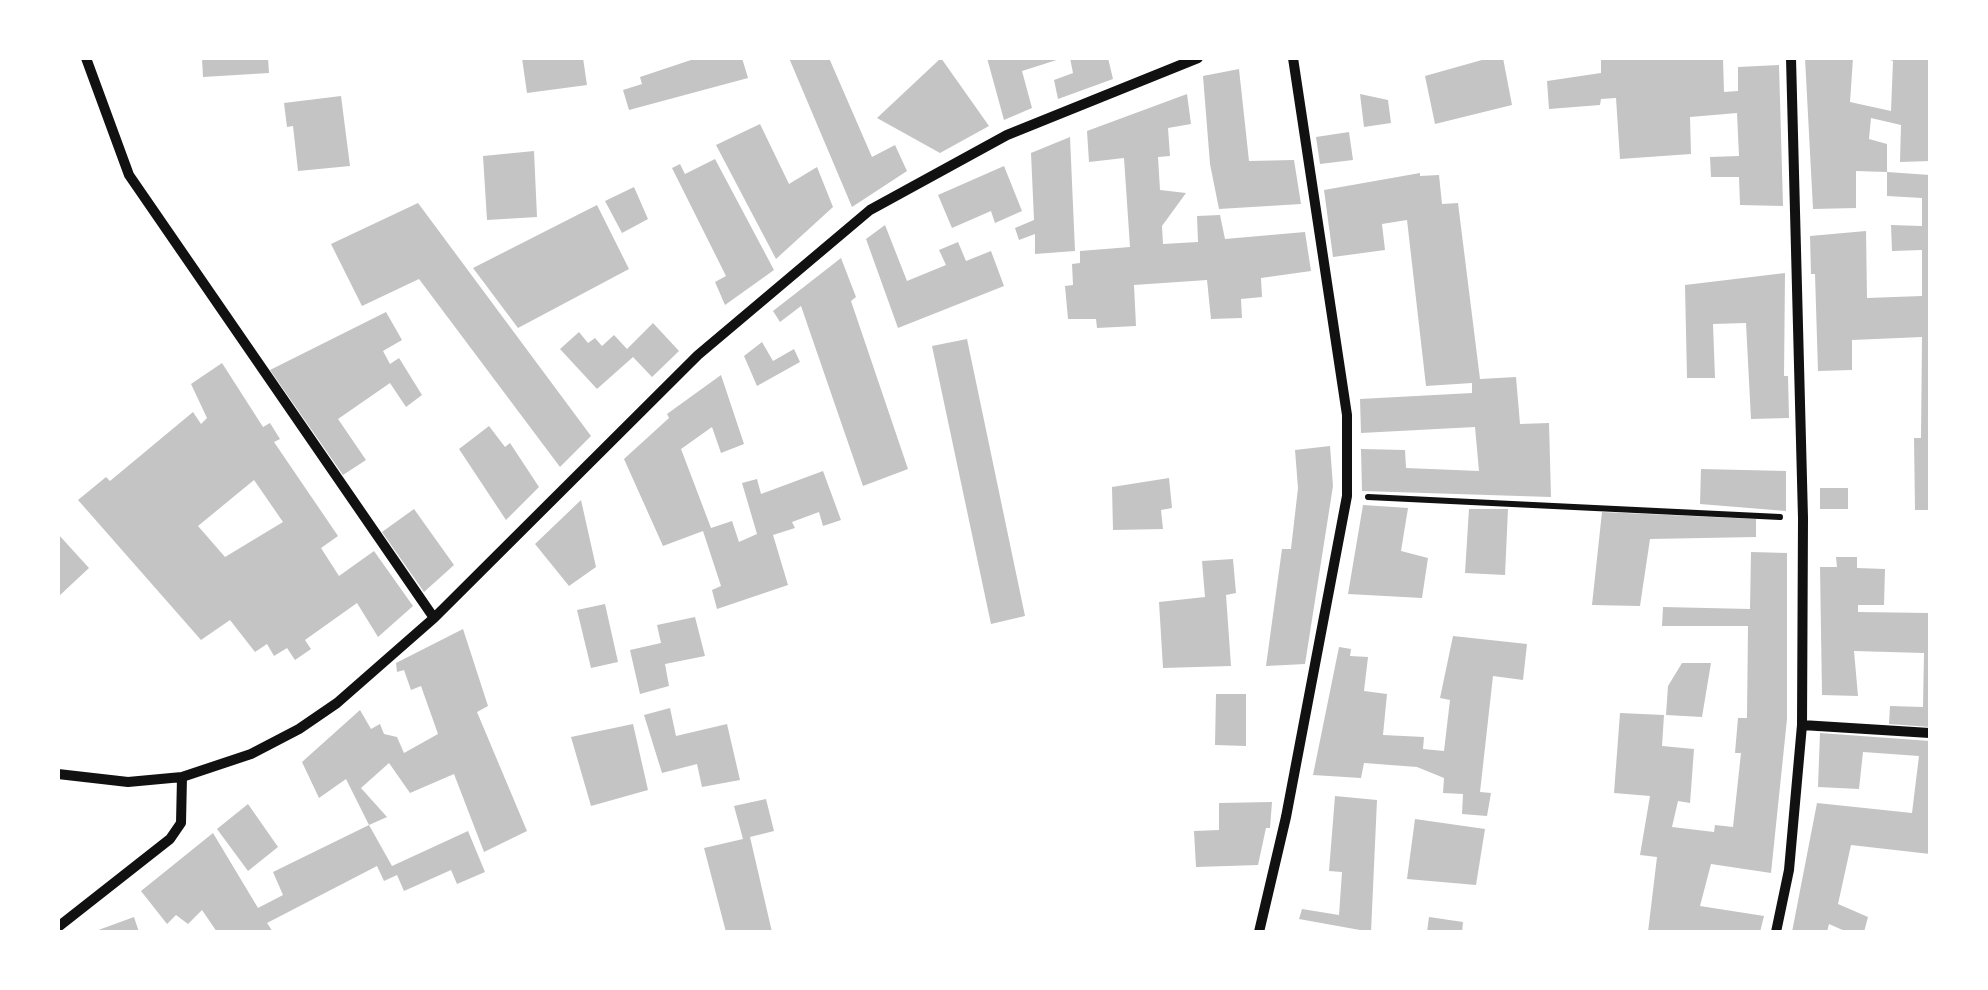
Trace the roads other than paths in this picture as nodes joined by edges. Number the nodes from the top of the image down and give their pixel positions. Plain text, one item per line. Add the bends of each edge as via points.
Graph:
1 (86, 58) edge
2 (1198, 58) edge
3 (1292, 58) edge
4 (1790, 58) edge
5 (1177, 62) edge
6 (434, 618) junction
7 (1802, 725) junction
8 (1930, 733) edge
9 (58, 774) edge
10 (182, 777) junction
11 (58, 928) edge
12 (1259, 932) edge
13 (1776, 932) edge

1 - 6 street via 128,174
2 - 5 street
3 - 12 street via 1347,416 1347,496
4 - 7 street
5 - 6 street via 1006,135 870,210 698,355
6 - 10 street via 299,730
7 - 8 street
7 - 13 street via 1789,870
9 - 10 street via 128,782
10 - 11 street via 181,823 170,839

